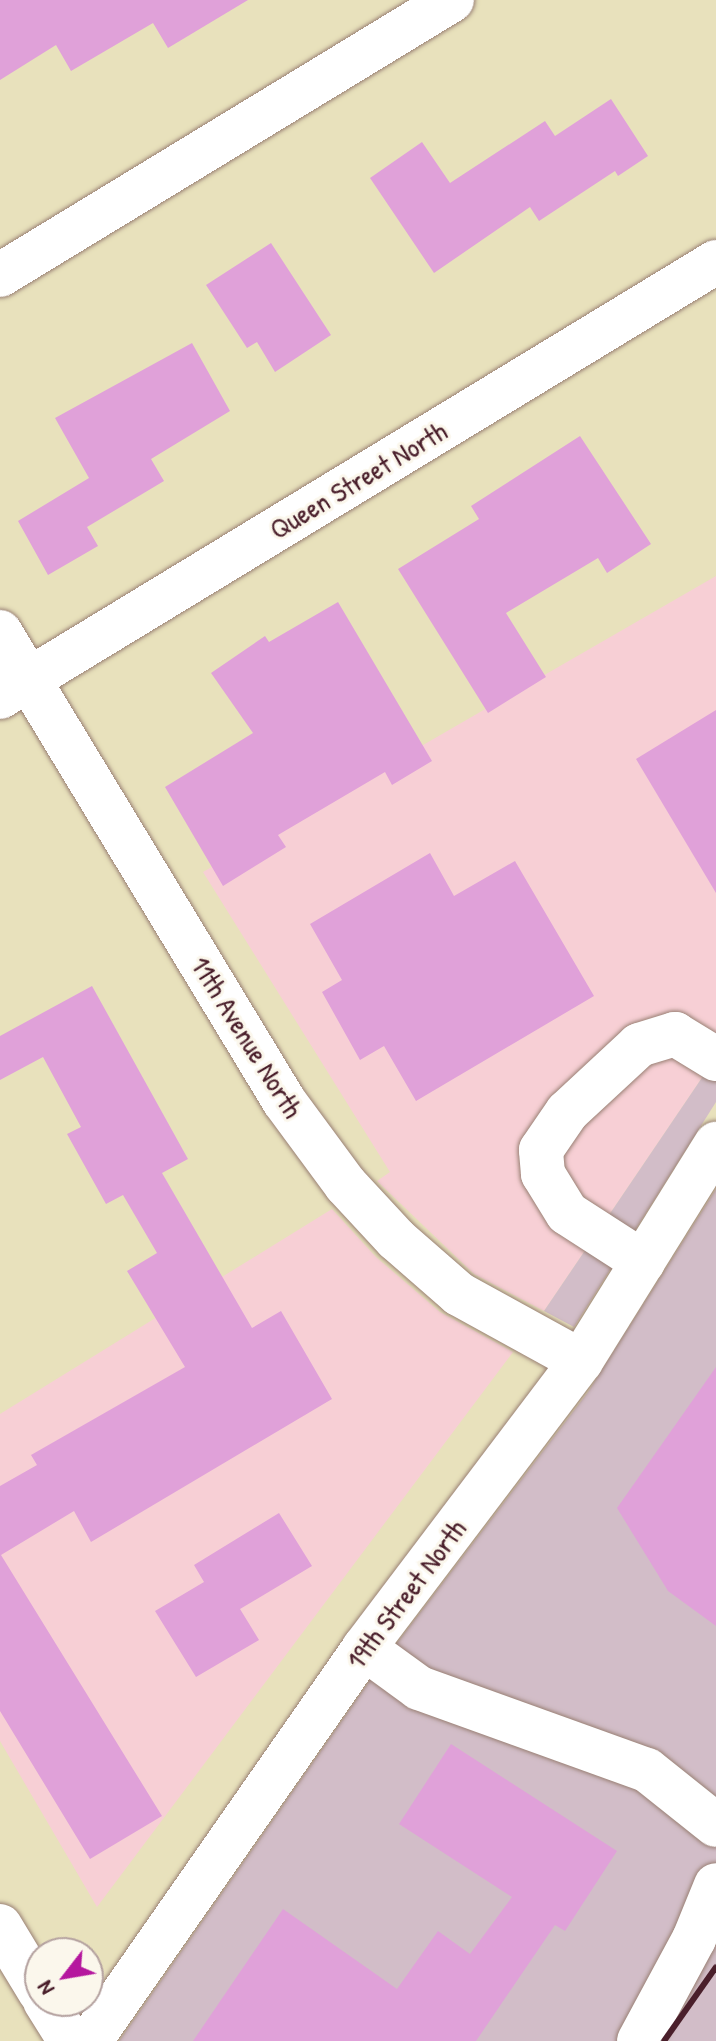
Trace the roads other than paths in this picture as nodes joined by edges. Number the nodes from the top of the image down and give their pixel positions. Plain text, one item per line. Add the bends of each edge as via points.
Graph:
1 (452, 0) edge
2 (716, 262) edge
3 (0, 275) edge
4 (0, 632) edge
5 (14, 688) edge
6 (716, 1059) edge
7 (716, 1144) edge
8 (643, 1262) junction
9 (581, 1361) junction
10 (364, 1648) junction
11 (716, 1825) edge
12 (716, 1885) edge
13 (0, 1926) edge
14 (24, 1966) edge
15 (55, 2017) edge
16 (70, 2041) edge
17 (90, 2041) edge
18 (639, 2041) edge

1 - 3 street
2 - 5 street, Queen Street North
4 - 5 street, 11th Avenue North
5 - 9 street, 11th Avenue North via 284,1101 346,1185 396,1239 459,1294
6 - 8 street via 675,1034 639,1045 567,1112 541,1150 543,1174 567,1213
7 - 8 street, 19th Street North
8 - 9 street, 19th Street North
9 - 10 street, 19th Street North
10 - 11 street via 419,1688 647,1770
10 - 17 street, 19th Street North
12 - 18 street via 694,1939
13 - 14 street
15 - 16 street

